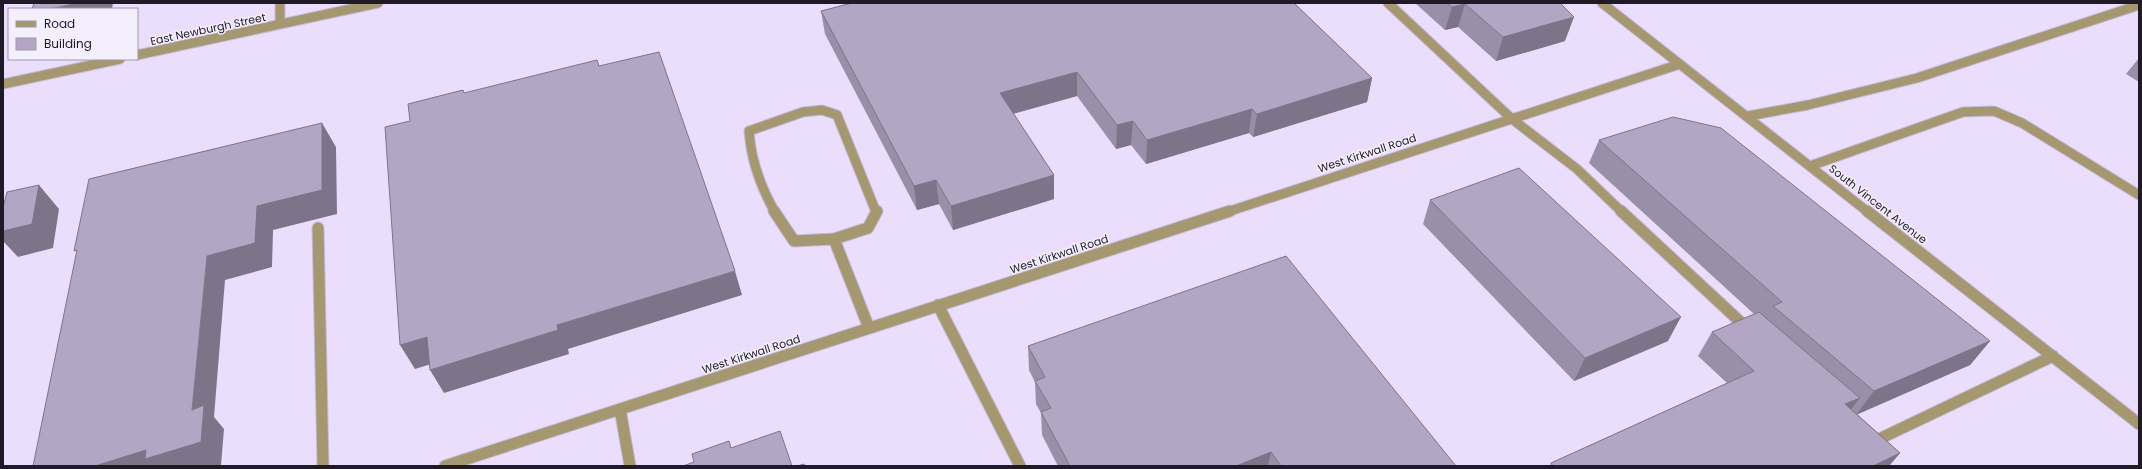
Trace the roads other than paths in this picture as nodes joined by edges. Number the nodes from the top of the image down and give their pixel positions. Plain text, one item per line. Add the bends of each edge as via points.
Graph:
1 (280, 3) edge
2 (378, 3) edge
3 (1388, 3) edge
4 (1602, 3) edge
5 (2139, 5) edge
6 (280, 24) junction
7 (138, 55) edge
8 (115, 60) edge
9 (1680, 64) junction
10 (3, 84) edge
11 (1748, 116) junction
12 (1512, 119) junction
13 (1810, 166) junction
14 (2139, 195) edge
15 (318, 228) dead end
16 (834, 239) junction
17 (938, 306) junction
18 (869, 328) junction
19 (1755, 336) edge
20 (2053, 356) junction
21 (620, 409) junction
22 (2139, 424) edge
23 (1863, 430) edge
24 (323, 466) edge
25 (445, 466) edge
26 (630, 466) edge
27 (1020, 466) edge

1 - 6 street
2 - 6 street, East Newburgh Street
3 - 12 street
4 - 9 street, South Vincent Avenue
5 - 11 street via 1917,78 1808,105
6 - 7 street, East Newburgh Street
8 - 10 street
9 - 11 street, South Vincent Avenue
9 - 12 street, West Kirkwall Road
11 - 13 street, South Vincent Avenue
12 - 17 street, West Kirkwall Road
12 - 19 street via 1567,160
13 - 14 street via 1963,112 1994,111 2022,123
13 - 20 street, South Vincent Avenue
15 - 24 street
16 - 16 street via 868,228 876,210 836,115 823,110 801,113 749,130 749,148 755,170 774,213 794,241
16 - 18 street
17 - 18 street, West Kirkwall Road
17 - 27 street
18 - 21 street, West Kirkwall Road
20 - 22 street, South Vincent Avenue
20 - 23 street via 1875,441
21 - 25 street, West Kirkwall Road
21 - 26 street

